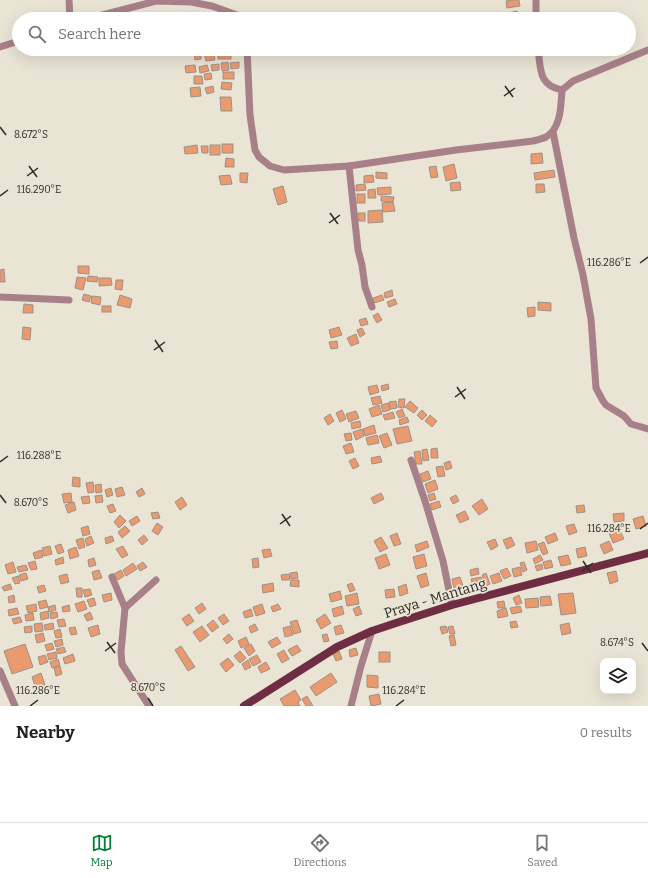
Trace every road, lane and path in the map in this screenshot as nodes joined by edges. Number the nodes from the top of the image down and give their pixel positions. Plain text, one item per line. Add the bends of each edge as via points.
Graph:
1 (68, 0) edge
2 (156, 0) edge
3 (536, 0) edge
4 (191, 1) edge
5 (69, 12) edge
6 (113, 12) edge
7 (230, 12) edge
8 (536, 12) edge
9 (12, 43) edge
10 (0, 47) edge
11 (648, 50) edge
12 (636, 55) edge
13 (247, 56) edge
14 (539, 56) edge
15 (633, 56) edge
16 (562, 90) junction
17 (553, 132) junction
18 (349, 166) junction
19 (0, 297) edge
20 (69, 300) dead end
21 (372, 307) dead end
22 (648, 429) edge
23 (411, 460) dead end
24 (648, 553) edge
25 (112, 577) dead end
26 (156, 580) dead end
27 (452, 605) junction
28 (125, 608) junction
29 (372, 631) junction
30 (0, 671) edge
31 (15, 706) edge
32 (149, 706) edge
33 (244, 706) edge
34 (352, 706) edge

1 - 5 street
2 - 4 street
2 - 6 street
3 - 8 street
4 - 7 street
9 - 10 street
11 - 12 street
13 - 18 street via 250,115 255,150 259,157 270,166 284,170
14 - 16 street via 543,78 547,84
15 - 16 street via 573,81
16 - 17 street via 559,117
17 - 18 street via 533,141
17 - 22 street via 591,320 596,388 606,405 624,416 631,424
18 - 21 street via 358,250 365,287
19 - 20 street
23 - 27 street via 443,561
24 - 27 main road, Praya - Mantang
25 - 28 street
26 - 28 street
27 - 29 main road, Praya - Mantang
28 - 32 street via 121,660
29 - 33 main road, Praya - Mantang via 338,647
29 - 34 street
30 - 31 street

